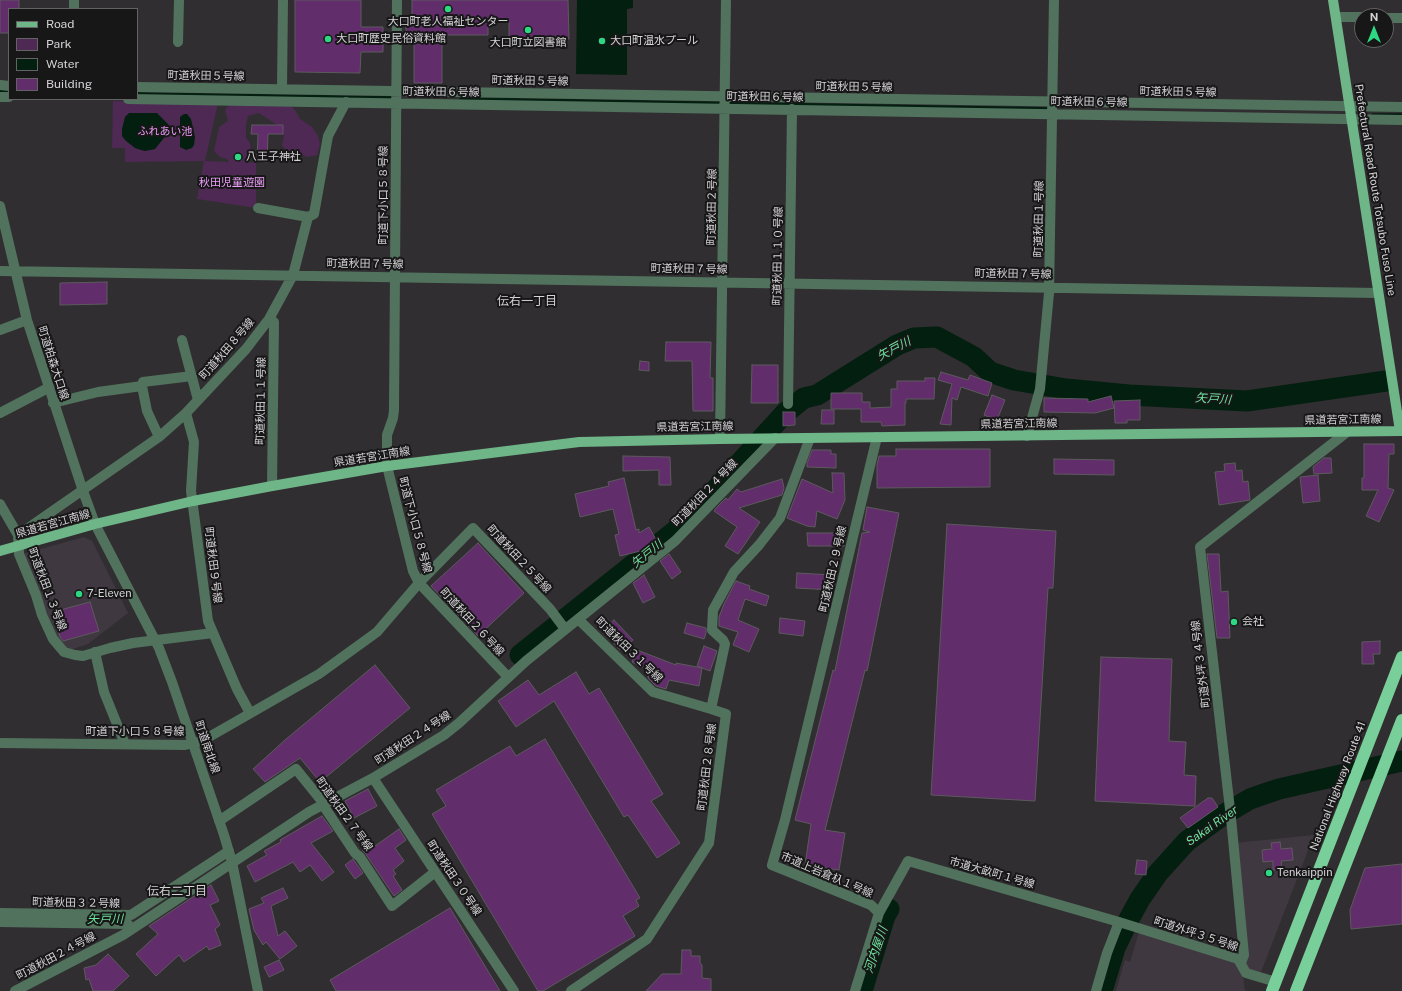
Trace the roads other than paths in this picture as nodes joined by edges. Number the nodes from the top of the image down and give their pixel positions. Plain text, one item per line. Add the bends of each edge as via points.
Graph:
1 (179, 0) edge
2 (283, 0) edge
3 (398, 0) edge
4 (726, 0) edge
5 (1054, 0) edge
6 (1333, 0) edge
7 (1336, 17) junction
8 (1354, 17) edge
9 (178, 42) dead end
10 (138, 87) edge
11 (282, 89) junction
12 (397, 91) junction
13 (725, 96) junction
14 (138, 99) edge
15 (346, 102) junction
16 (1052, 102) junction
17 (397, 103) junction
18 (1350, 107) junction
19 (725, 108) junction
20 (1402, 108) edge
21 (792, 109) junction
22 (1052, 114) junction
23 (1352, 119) junction
24 (1402, 120) edge
25 (0, 206) edge
26 (258, 208) dead end
27 (308, 217) junction
28 (0, 271) edge
29 (14, 271) junction
30 (293, 275) junction
31 (396, 276) junction
32 (722, 281) junction
33 (789, 282) junction
34 (1050, 287) junction
35 (1378, 292) junction
36 (269, 319) junction
37 (27, 320) junction
38 (0, 330) edge
39 (182, 340) dead end
40 (192, 376) junction
41 (142, 386) junction
42 (48, 388) junction
43 (198, 400) junction
44 (53, 403) junction
45 (788, 404) dead end
46 (0, 413) edge
47 (186, 413) junction
48 (1401, 431) edge
49 (1347, 432) junction
50 (1027, 436) junction
51 (159, 437) junction
52 (877, 437) junction
53 (775, 438) junction
54 (810, 438) junction
55 (721, 439) junction
56 (387, 466) junction
57 (272, 486) junction
58 (82, 491) junction
59 (193, 502) junction
60 (0, 504) edge
61 (95, 524) junction
62 (18, 535) junction
63 (18, 546) junction
64 (0, 551) edge
65 (419, 583) junction
66 (578, 619) junction
67 (565, 629) junction
68 (213, 633) junction
69 (155, 640) junction
70 (95, 652) junction
71 (1402, 657) edge
72 (508, 677) junction
73 (813, 707) joint
74 (711, 709) junction
75 (250, 713) junction
76 (1402, 720) edge
77 (0, 743) edge
78 (125, 744) junction
79 (194, 744) junction
80 (373, 778) junction
81 (323, 805) junction
82 (220, 821) junction
83 (229, 851) junction
84 (232, 862) junction
85 (435, 872) junction
86 (882, 907) junction
87 (0, 914) edge
88 (0, 922) edge
89 (1124, 923) junction
90 (131, 930) junction
91 (1240, 963) junction
92 (1274, 986) edge
93 (20, 990) edge
94 (258, 991) edge
95 (514, 991) edge
96 (571, 991) edge
97 (855, 991) edge
98 (1096, 991) edge
99 (1296, 991) edge

1 - 9 street
2 - 11 street
3 - 12 street, 町道下小口５８号線
4 - 13 street, 町道秋田２号線
5 - 16 street, 町道秋田１号線
6 - 7 main road, Prefectural Road Route Totsubo Fuso Line
7 - 8 street
7 - 18 main road, Prefectural Road Route Totsubo Fuso Line
10 - 11 street, 町道秋田５号線
11 - 12 street, 町道秋田５号線
12 - 13 street, 町道秋田５号線
12 - 17 street, 町道下小口５８号線
13 - 16 street, 町道秋田５号線
13 - 19 street, 町道秋田２号線
14 - 15 street, 町道秋田６号線
15 - 17 street, 町道秋田６号線
15 - 27 street, 町道秋田８号線 via 328,136 314,214
16 - 18 street, 町道秋田５号線
16 - 22 street, 町道秋田１号線
17 - 19 street, 町道秋田６号線
17 - 31 street, 町道下小口５８号線
18 - 20 street, 町道秋田５号線
18 - 23 main road, Prefectural Road Route Totsubo Fuso Line
19 - 21 street, 町道秋田６号線
19 - 32 street, 町道秋田２号線
21 - 22 street, 町道秋田６号線
21 - 33 street, 町道秋田１１０号線
22 - 23 street, 町道秋田６号線
22 - 34 street, 町道秋田１号線
23 - 24 street, 町道秋田６号線
23 - 35 main road, Prefectural Road Route Totsubo Fuso Line
25 - 29 street, 町道柏森大口線
26 - 27 street
27 - 30 street, 町道秋田８号線
28 - 29 street, 町道秋田７号線
29 - 30 street, 町道秋田７号線
29 - 37 street, 町道柏森大口線
30 - 31 street, 町道秋田７号線
30 - 36 street, 町道秋田８号線
31 - 32 street, 町道秋田７号線
31 - 56 street, 町道下小口５８号線 via 394,418 387,435
32 - 33 street, 町道秋田７号線
32 - 55 street, 町道秋田２号線
33 - 34 street, 町道秋田７号線
33 - 45 street, 町道秋田１１０号線
34 - 35 street, 町道秋田７号線
34 - 50 street, 町道秋田１号線 via 1040,389
35 - 48 main road, Prefectural Road Route Totsubo Fuso Line
36 - 43 street, 町道秋田８号線
36 - 57 street, 町道秋田１１号線 via 274,322
37 - 38 street
37 - 42 street, 町道柏森大口線
39 - 40 street
40 - 41 street via 143,382
40 - 43 street
41 - 44 street via 98,392
41 - 51 street via 147,411
42 - 44 street, 町道柏森大口線
42 - 46 street
43 - 47 street, 町道秋田８号線
44 - 58 street, 町道柏森大口線
47 - 51 street, 町道秋田８号線
47 - 59 street, 町道秋田９号線 via 194,442 191,491
48 - 49 main road, 県道若宮江南線
49 - 50 main road, 県道若宮江南線
49 - 91 street, 町道外坪３４号線 via 1200,548 1232,818 1244,955
50 - 52 main road, 県道若宮江南線
51 - 58 street, 町道秋田８号線
52 - 54 main road, 県道若宮江南線
52 - 73 street, 町道秋田２９号線
53 - 54 main road, 県道若宮江南線
53 - 55 main road, 県道若宮江南線
53 - 66 street, 町道秋田２４号線 via 685,532
54 - 74 street, 町道秋田２８号線 via 780,518 760,545 734,572 713,610 712,630 725,644
55 - 56 main road, 県道若宮江南線 via 579,442
56 - 57 main road, 県道若宮江南線
56 - 65 street, 町道下小口５８号線 via 410,563
57 - 59 main road, 県道若宮江南線
58 - 61 street, 町道柏森大口線
58 - 62 street, 町道秋田８号線
59 - 61 main road, 県道若宮江南線
59 - 68 street, 町道秋田９号線 via 208,621
60 - 62 street
61 - 63 main road, 県道若宮江南線
61 - 69 street, 町道南北線
62 - 63 street, 町道秋田１３号線
63 - 64 main road, 県道若宮江南線
63 - 70 street, 町道秋田１３号線 via 53,639 64,652 78,656
65 - 67 street, 町道秋田２５号線 via 473,528 550,609
65 - 72 street, 町道秋田２６号線
65 - 75 street, 町道下小口５８号線 via 376,632 319,674
66 - 67 street, 町道秋田２４号線
66 - 74 street, 町道秋田３１号線 via 653,692
67 - 72 street, 町道秋田２４号線
68 - 69 street, 町道秋田１３号線
68 - 75 street, 町道秋田９号線
69 - 70 street, 町道秋田１３号線
69 - 79 street, 町道南北線
70 - 78 street via 104,692
71 - 92 highway, National Highway Route 41
72 - 80 street, 町道秋田２４号線 via 444,735
73 - 86 street, 市道上岩倉杁１号線 via 772,865 871,905
74 - 96 street, 町道秋田２８号線 via 726,714 709,843 647,939
75 - 79 street, 町道下小口５８号線
76 - 99 highway
77 - 78 street, 町道下小口５８号線
78 - 79 street, 町道下小口５８号線
79 - 82 street, 町道南北線
80 - 81 street, 町道秋田２４号線
80 - 85 street, 町道秋田３０号線
81 - 82 street, 町道秋田２７号線 via 296,769
81 - 84 street, 町道秋田２４号線
81 - 85 street, 町道秋田２７号線 via 392,906
82 - 83 street, 町道南北線
83 - 84 street, 町道南北線
83 - 87 street, 町道秋田３２号線 via 131,916
84 - 90 street, 町道秋田２４号線
84 - 94 street, 町道南北線
85 - 95 street, 町道秋田３０号線
86 - 89 street, 市道大畝町１号線 via 908,861
86 - 97 street, 市道上岩倉杁１号線
88 - 90 street via 128,924
89 - 91 street, 町道外坪３５号線 via 1238,959
89 - 98 street via 1107,953
90 - 93 street, 町道秋田２４号線
91 - 92 street, 町道外坪３５号線 via 1246,973

